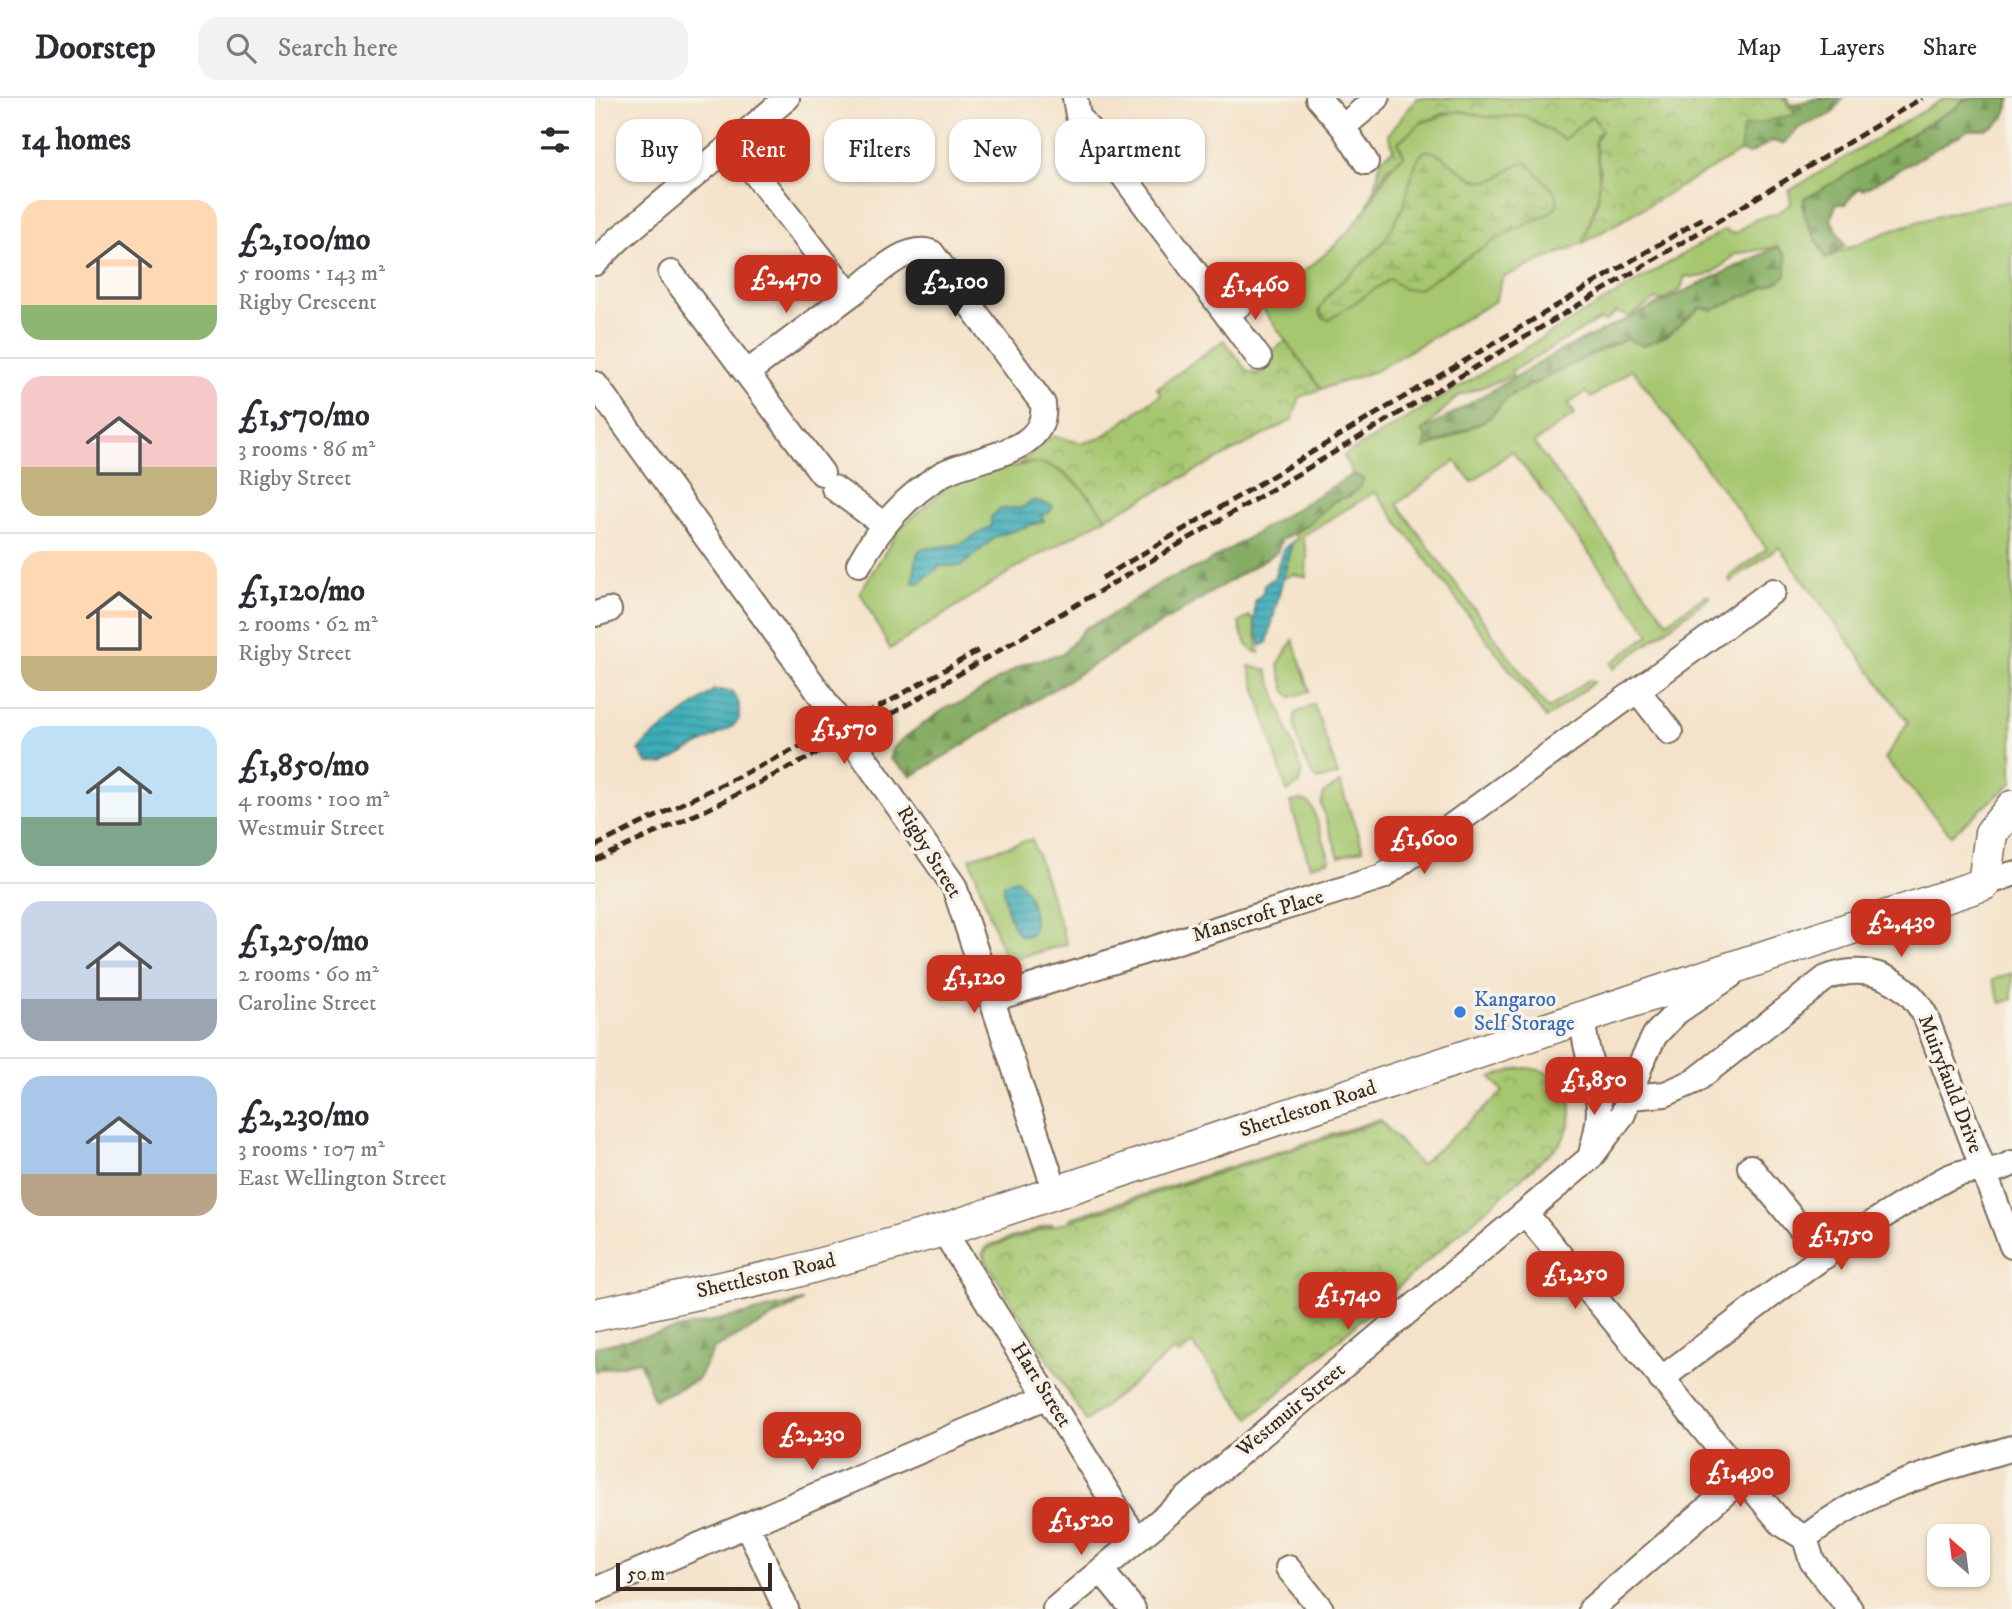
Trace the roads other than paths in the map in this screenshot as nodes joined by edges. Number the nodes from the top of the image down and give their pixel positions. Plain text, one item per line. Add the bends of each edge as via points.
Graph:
1 (787, 98) edge
2 (1075, 98) edge
3 (1318, 98) edge
4 (1377, 98) edge
5 (762, 119) edge
6 (1343, 127) junction
7 (716, 157) edge
8 (1366, 162) dead end
9 (762, 182) edge
10 (595, 264) edge
11 (671, 273) dead end
12 (1257, 292) dead end
13 (851, 295) junction
14 (1227, 314) junction
15 (1259, 358) dead end
16 (748, 372) junction
17 (595, 384) edge
18 (883, 524) junction
19 (859, 564) dead end
20 (1773, 591) dead end
21 (1637, 690) junction
22 (1670, 732) dead end
23 (2012, 807) edge
24 (1998, 879) edge
25 (1754, 960) junction
26 (993, 999) junction
27 (1583, 1017) junction
28 (1630, 1097) junction
29 (1590, 1158) junction
30 (2012, 1163) edge
31 (1750, 1167) dead end
32 (1983, 1171) junction
33 (1056, 1193) junction
34 (1525, 1213) junction
35 (943, 1230) junction
36 (2012, 1246) edge
37 (1824, 1257) junction
38 (595, 1315) edge
39 (1661, 1379) junction
40 (1048, 1396) junction
41 (2012, 1448) edge
42 (1744, 1477) junction
43 (747, 1525) junction
44 (1805, 1538) junction
45 (1137, 1540) junction
46 (1288, 1568) dead end
47 (1101, 1570) junction
48 (595, 1590) edge
49 (1319, 1608) edge
50 (786, 1609) edge
51 (1055, 1609) edge
52 (1133, 1609) edge
53 (1591, 1609) edge
54 (1850, 1609) edge

1 - 5 street
2 - 14 street via 1078,115
3 - 6 street
4 - 6 street
6 - 8 street
7 - 10 street
9 - 13 street
11 - 16 street
12 - 14 street
13 - 16 street
13 - 18 street via 904,255 915,250 933,253 1043,404 1045,416 1024,442 941,475
14 - 15 street
16 - 18 street via 828,481
17 - 26 street, Rigby Street via 943,866 961,902
18 - 19 street
20 - 21 street, Manscroft Place
21 - 22 street
21 - 26 street, Manscroft Place via 1382,877
23 - 24 main road via 1991,833
24 - 25 main road, Shettleston Road
25 - 27 main road, Shettleston Road
25 - 28 street, Westmuir Street via 1665,1023 1647,1049
26 - 33 street, Rigby Street
27 - 29 street via 1599,1114
27 - 33 main road, Shettleston Road
28 - 29 street, Westmuir Street via 1612,1132
28 - 32 street, Muiryfauld Drive via 1665,1094 1695,1081 1826,978 1850,971 1876,973 1904,987 1925,1015
29 - 34 street, Westmuir Street
30 - 32 street
31 - 37 street
32 - 36 street, Muiryfauld Drive
32 - 37 street via 1949,1177
33 - 35 main road, Shettleston Road
34 - 39 street
34 - 45 street, Westmuir Street
35 - 38 main road, Shettleston Road via 786,1274
35 - 40 street, Hart Street
37 - 39 street
39 - 42 street
40 - 43 street
40 - 45 street, Hart Street
41 - 44 street via 1875,1492
42 - 44 street via 1782,1524
42 - 53 street
43 - 48 street
43 - 50 street
44 - 54 street via 1812,1561
45 - 47 street, Westmuir Street
46 - 49 street
47 - 51 street, Westmuir Street
47 - 52 street

